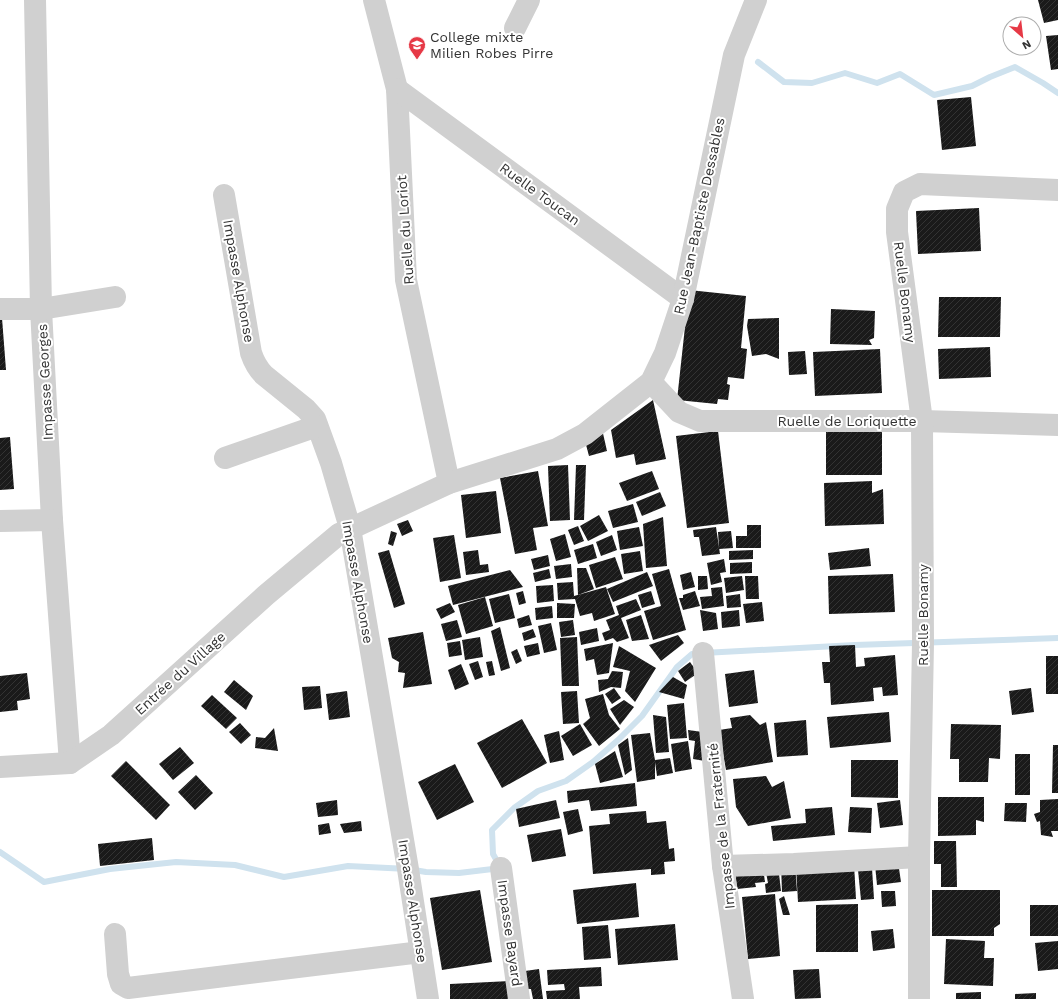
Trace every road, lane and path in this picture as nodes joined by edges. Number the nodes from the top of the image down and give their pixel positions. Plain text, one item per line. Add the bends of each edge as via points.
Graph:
1 (34, 0) edge
2 (374, 0) edge
3 (529, 0) edge
4 (756, 0) edge
5 (515, 28) dead end
6 (397, 90) junction
7 (1058, 190) edge
8 (224, 195) dead end
9 (115, 296) dead end
10 (683, 299) junction
11 (0, 309) edge
12 (41, 309) junction
13 (651, 382) junction
14 (922, 421) junction
15 (1058, 425) edge
16 (317, 426) junction
17 (225, 458) dead end
18 (449, 484) junction
19 (52, 520) junction
20 (0, 521) edge
21 (345, 531) junction
22 (703, 653) dead end
23 (70, 763) junction
24 (0, 767) edge
25 (919, 857) junction
26 (723, 866) junction
27 (501, 868) dead end
28 (115, 934) dead end
29 (421, 952) junction
30 (428, 999) edge
31 (519, 999) edge
32 (743, 999) edge
33 (919, 999) edge

1 - 12 street, Impasse Georges
2 - 6 street, Ruelle du Loriot
3 - 5 street
4 - 10 street, Rue Jean-Baptiste Dessables via 734,55
6 - 10 street, Ruelle Toucan
6 - 18 street, Ruelle du Loriot via 406,280
7 - 14 street, Ruelle Bonamy via 920,184 904,192 897,209 897,232
8 - 16 street, Impasse Alphonse via 254,361 258,370 311,414
9 - 12 street
10 - 13 street, Rue Jean-Baptiste Dessables via 665,353
11 - 12 street
12 - 19 street, Impasse Georges
13 - 14 street, Ruelle de Loriquette via 679,412 700,421
13 - 18 street, Rue Jean-Baptiste Dessables via 585,434 557,449
14 - 15 street, Ruelle de Loriquette
14 - 25 street, Ruelle Bonamy via 923,643
16 - 17 street
16 - 21 street, Impasse Alphonse via 331,463
18 - 21 street, Rue Jean-Baptiste Dessables
19 - 20 street
19 - 23 street, Impasse Georges
21 - 23 street, Entrée du Village via 266,595 111,735
21 - 29 street, Impasse Alphonse
22 - 26 street, Impasse de la Fraternité
23 - 24 street
25 - 26 street
25 - 33 street, Ruelle Bonamy
26 - 32 street, Impasse de la Fraternité
27 - 31 street, Impasse Bayard
28 - 29 street via 118,974 121,984 128,988
29 - 30 street, Impasse Alphonse

